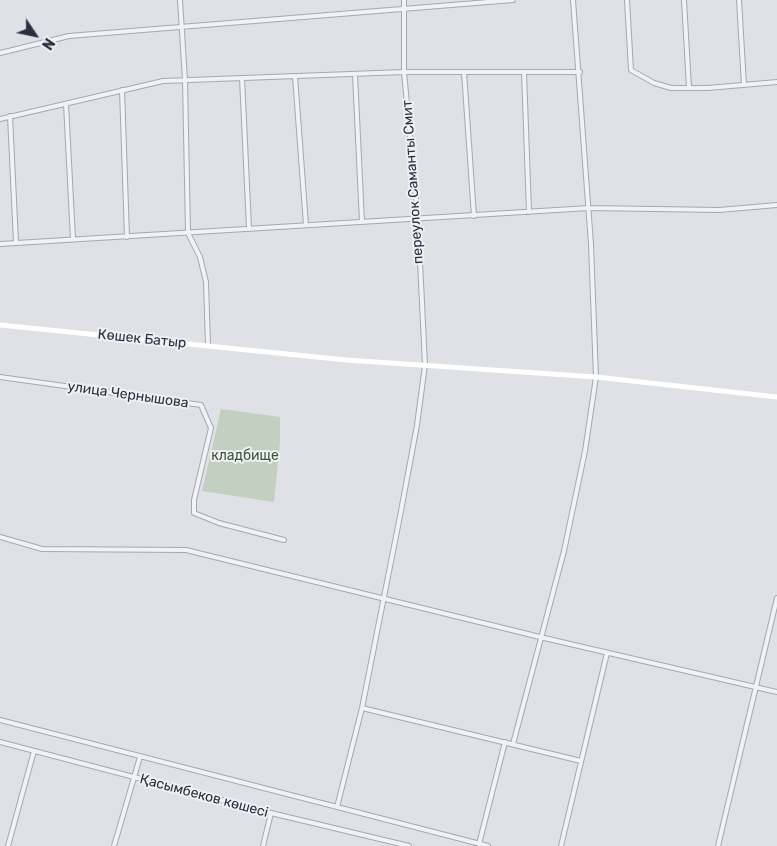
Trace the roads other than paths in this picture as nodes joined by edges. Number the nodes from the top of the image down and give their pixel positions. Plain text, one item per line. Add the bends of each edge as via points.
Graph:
1 (180, 0) edge
2 (404, 0) edge
3 (513, 0) edge
4 (572, 0) edge
5 (626, 0) edge
6 (684, 0) edge
7 (739, 0) edge
8 (405, 7) junction
9 (182, 25) junction
10 (0, 53) edge
11 (404, 72) junction
12 (464, 72) junction
13 (524, 72) junction
14 (580, 72) junction
15 (355, 74) junction
16 (295, 76) junction
17 (242, 78) junction
18 (185, 80) junction
19 (777, 82) edge
20 (744, 85) junction
21 (689, 88) junction
22 (122, 90) junction
23 (66, 104) junction
24 (10, 116) junction
25 (0, 119) edge
26 (777, 205) edge
27 (588, 208) junction
28 (530, 212) junction
29 (474, 216) junction
30 (418, 220) junction
31 (362, 222) junction
32 (306, 225) junction
33 (249, 228) junction
34 (188, 233) junction
35 (127, 237) junction
36 (73, 239) junction
37 (16, 242) junction
38 (0, 244) edge
39 (0, 325) edge
40 (208, 346) junction
41 (424, 365) junction
42 (0, 378) edge
43 (596, 378) junction
44 (777, 397) edge
45 (0, 537) edge
46 (284, 540) dead end
47 (383, 598) junction
48 (777, 598) edge
49 (540, 637) junction
50 (607, 653) junction
51 (756, 687) junction
52 (777, 692) edge
53 (362, 708) junction
54 (0, 720) edge
55 (0, 742) edge
56 (504, 742) junction
57 (513, 744) junction
58 (34, 751) junction
59 (140, 756) junction
60 (581, 761) junction
61 (134, 777) junction
62 (337, 808) junction
63 (271, 813) junction
64 (464, 840) junction
65 (479, 844) junction
66 (8, 846) edge
67 (114, 846) edge
68 (263, 846) edge
69 (409, 846) edge
70 (462, 846) edge
71 (488, 846) edge
72 (561, 846) edge
73 (718, 846) edge

1 - 9 street
2 - 8 street, переулок Саманты Смит
3 - 8 street
4 - 14 street
5 - 21 street via 631,70 654,83 671,88
6 - 21 street
7 - 20 street
8 - 9 street
8 - 11 street, переулок Саманты Смит
9 - 10 street via 69,36
9 - 18 street
11 - 12 street
11 - 15 street
11 - 30 street, переулок Саманты Смит
12 - 13 street
12 - 29 street
13 - 14 street
13 - 28 street
14 - 27 street
15 - 16 street
15 - 31 street
16 - 17 street
16 - 32 street
17 - 18 street
17 - 33 street
18 - 22 street
18 - 34 street
19 - 20 street
20 - 21 street
22 - 23 street
22 - 35 street
23 - 24 street
23 - 36 street
24 - 25 street
24 - 37 street
26 - 27 street via 719,210
27 - 28 street
27 - 43 street
28 - 29 street
29 - 30 street
30 - 31 street
30 - 41 street, переулок Саманты Смит
31 - 32 street
32 - 33 street
33 - 34 street
34 - 35 street
34 - 40 street via 200,257 206,282
35 - 36 street
36 - 37 street
37 - 38 street
39 - 40 street, Көшек Батыр
40 - 41 street, Көшек Батыр
41 - 43 street, Көшек Батыр
41 - 47 street, переулок Саманты Смит via 413,454
42 - 46 street, улица Чернышова via 202,406 211,428 194,500 194,513
43 - 44 street, Көшек Батыр
43 - 49 street via 566,542
45 - 47 street via 42,549 186,550
47 - 49 street
47 - 53 street, переулок Саманты Смит
48 - 51 street
49 - 50 street
49 - 57 street
50 - 51 street
50 - 60 street
51 - 52 street
51 - 73 street
53 - 56 street
53 - 62 street, переулок Саманты Смит
54 - 59 street
55 - 58 street, Қасымбеков көшесі
56 - 57 street
56 - 65 street
57 - 60 street
58 - 61 street, Қасымбеков көшесі
58 - 66 street
59 - 61 street
59 - 62 street
60 - 72 street
61 - 63 street, Қасымбеков көшесі
61 - 67 street
62 - 64 street
63 - 68 street
63 - 69 street, Қасымбеков көшесі
64 - 65 street
64 - 70 street
65 - 71 street

